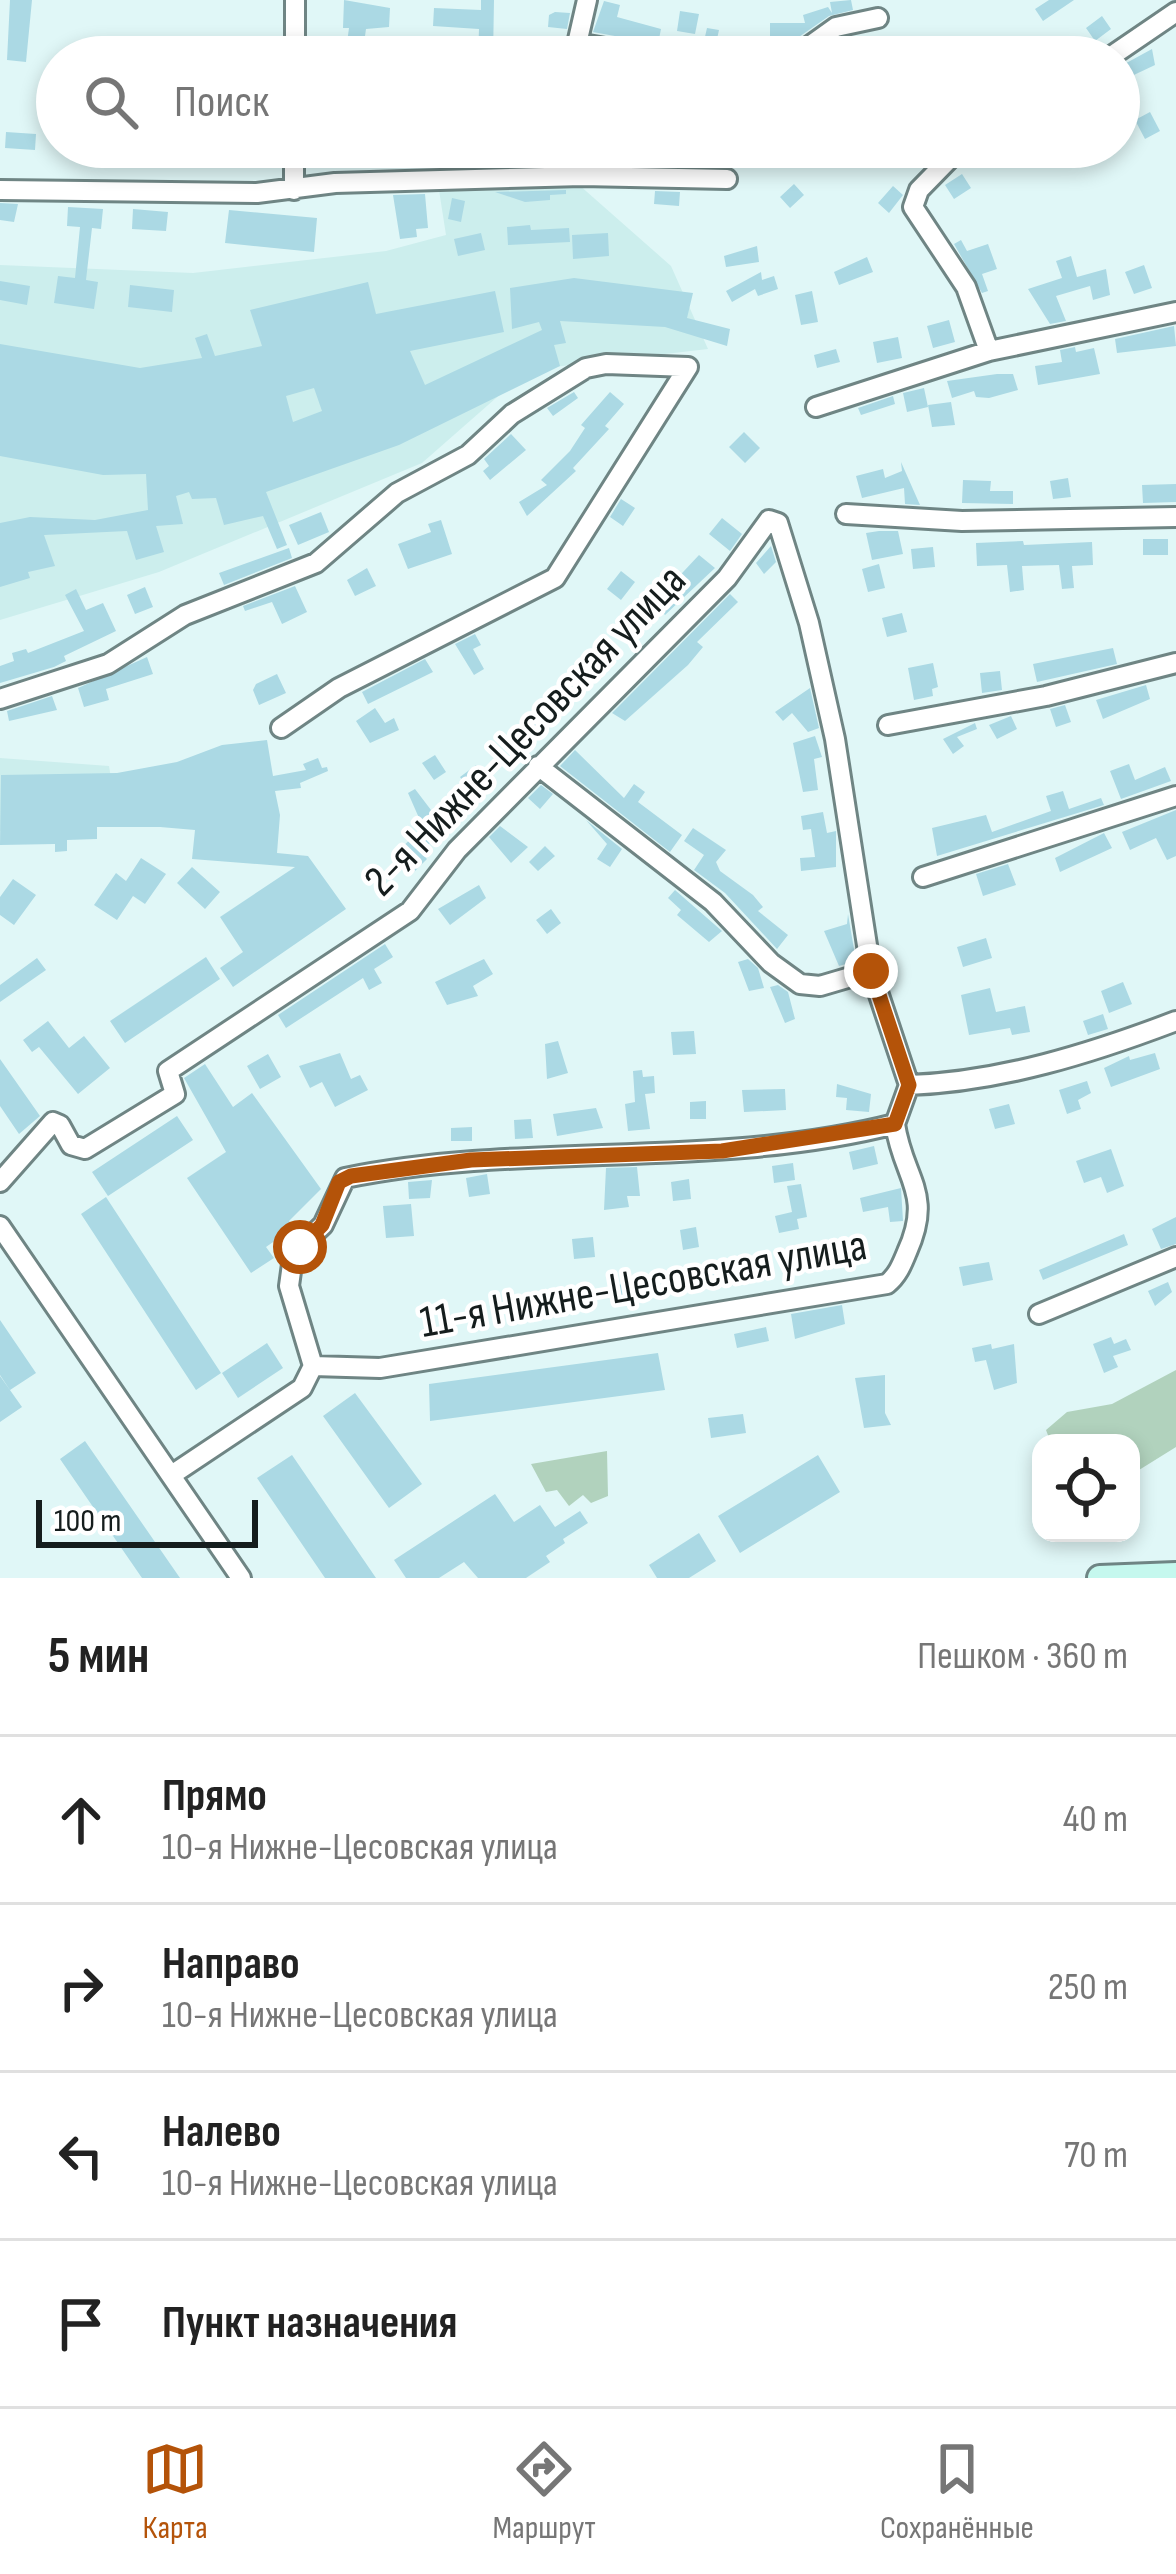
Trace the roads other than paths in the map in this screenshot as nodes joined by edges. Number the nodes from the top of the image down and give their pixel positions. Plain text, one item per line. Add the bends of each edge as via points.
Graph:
1 (295, 0) edge
2 (587, 0) edge
3 (1176, 12) edge
4 (878, 18) dead end
5 (295, 36) edge
6 (578, 36) edge
7 (823, 36) edge
8 (1140, 37) edge
9 (294, 168) edge
10 (580, 168) edge
11 (941, 168) edge
12 (582, 176) junction
13 (727, 179) dead end
14 (0, 190) edge
15 (294, 190) junction
16 (1176, 312) edge
17 (989, 352) junction
18 (816, 407) dead end
19 (846, 514) dead end
20 (1176, 518) edge
21 (1176, 663) edge
22 (0, 699) edge
23 (888, 725) dead end
24 (281, 728) dead end
25 (538, 766) junction
26 (1176, 796) edge
27 (923, 877) dead end
28 (871, 971) junction
29 (1176, 1021) edge
30 (909, 1085) junction
31 (895, 1124) junction
32 (0, 1183) edge
33 (0, 1226) edge
34 (1176, 1257) edge
35 (1039, 1314) dead end
36 (313, 1366) junction
37 (173, 1474) junction
38 (1176, 1575) edge
39 (242, 1578) edge
40 (1100, 1578) edge

1 - 5 street
2 - 6 street
3 - 8 street
4 - 7 street
9 - 15 street
10 - 12 street
11 - 17 street via 913,207 966,287
12 - 13 street
12 - 15 street
14 - 15 street
16 - 17 street
17 - 18 street
19 - 20 street
21 - 23 street
22 - 24 street via 108,664 185,615 316,563 397,493 467,455 512,414 586,368 689,370 555,578 339,688
25 - 28 street via 713,902 800,984
25 - 28 street, 2-я Нижне-Цесовская улица via 727,578 773,518 809,623 835,740
25 - 32 street, 2-я Нижне-Цесовская улица via 410,911 168,1071 175,1094 85,1149 52,1122
26 - 27 street
28 - 30 street
29 - 30 street via 1065,1058
30 - 31 street
31 - 36 street, 11-я Нижне-Цесовская улица via 920,1214 887,1284 380,1368
31 - 36 street via 722,1151 471,1160 345,1178 292,1264 289,1286
33 - 37 street
34 - 35 street
36 - 37 street via 302,1388
37 - 39 street
38 - 40 main road

